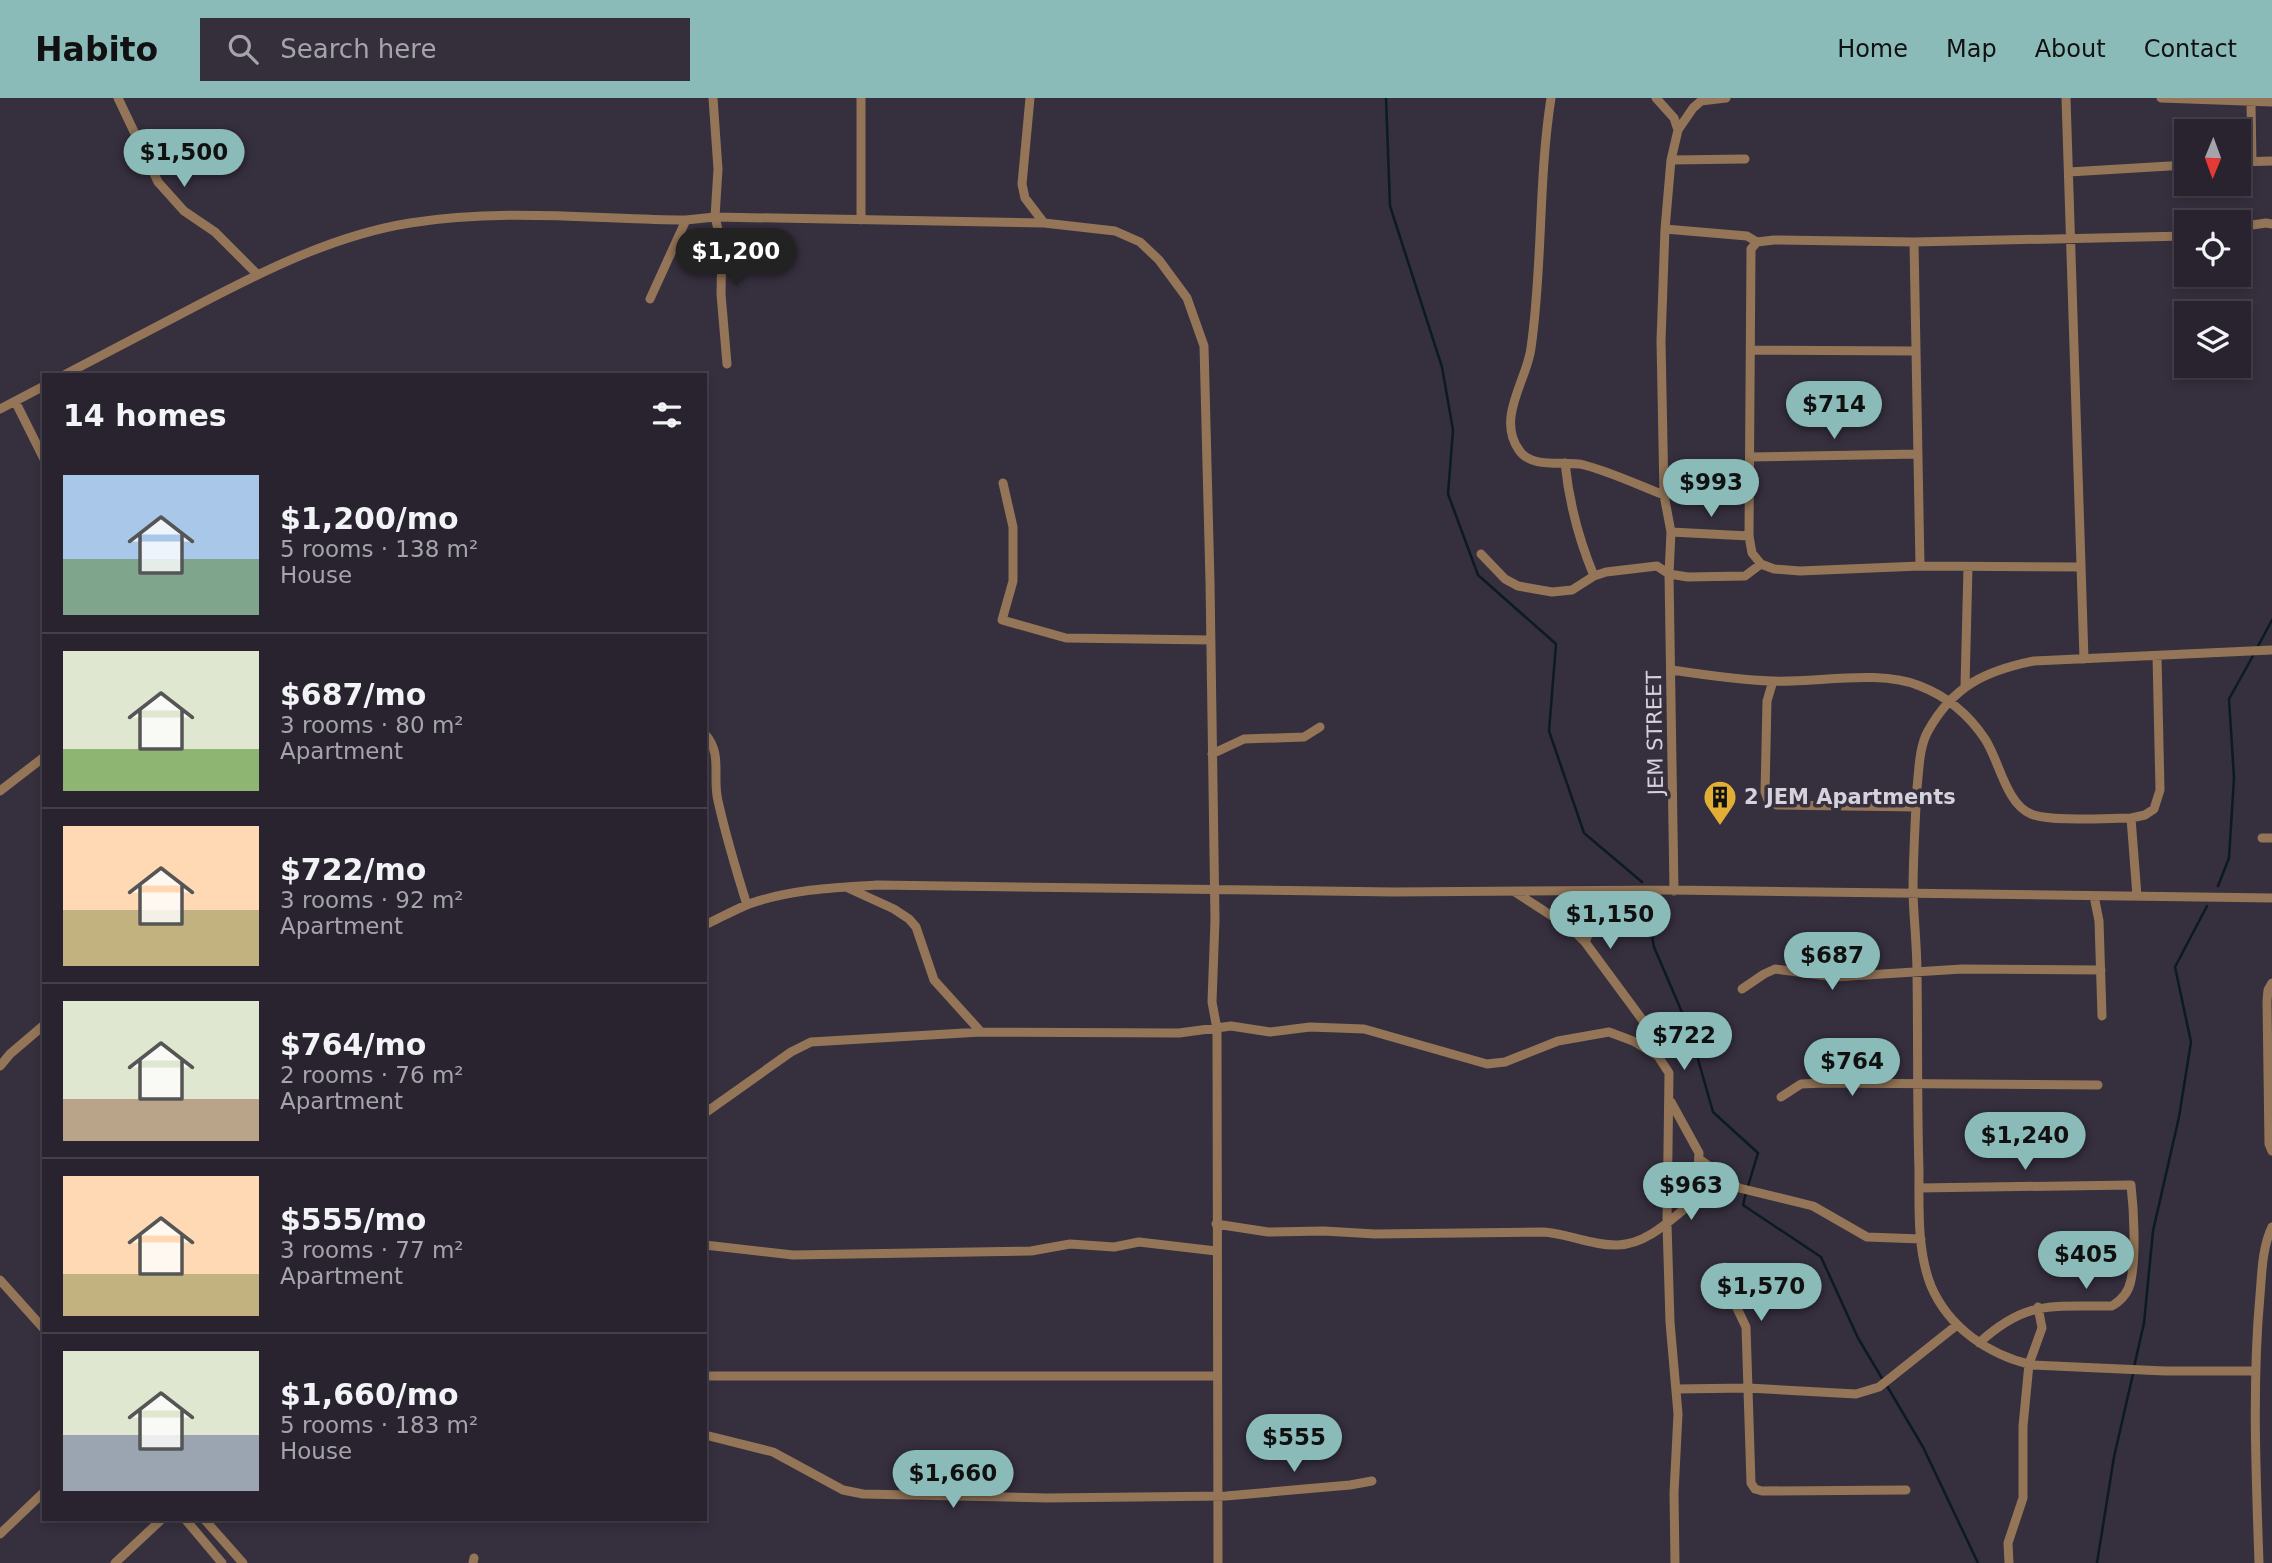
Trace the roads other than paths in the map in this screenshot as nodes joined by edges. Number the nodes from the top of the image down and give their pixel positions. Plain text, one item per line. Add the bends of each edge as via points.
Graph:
1 (118, 98) edge
2 (713, 98) edge
3 (861, 98) edge
4 (1030, 98) edge
5 (1551, 98) edge
6 (1656, 98) edge
7 (1726, 98) edge
8 (2066, 98) edge
9 (2161, 98) edge
10 (2188, 99) edge
11 (2272, 102) edge
12 (2250, 103) junction
13 (1678, 130) junction
14 (1745, 159) dead end
15 (1671, 160) junction
16 (2272, 161) edge
17 (2252, 162) joint
18 (2174, 166) edge
19 (2069, 172) junction
20 (715, 217) junction
21 (686, 220) junction
22 (861, 220) junction
23 (1045, 223) junction
24 (2272, 224) edge
25 (2251, 225) edge
26 (1665, 229) junction
27 (2174, 236) edge
28 (2072, 239) junction
29 (1757, 242) junction
30 (1914, 242) junction
31 (257, 274) junction
32 (650, 299) dead end
33 (1751, 350) junction
34 (1916, 351) junction
35 (727, 364) dead end
36 (67, 373) edge
37 (42, 387) edge
38 (15, 401) junction
39 (0, 409) edge
40 (1918, 454) junction
41 (42, 455) edge
42 (1750, 457) junction
43 (1565, 463) junction
44 (1003, 483) dead end
45 (1664, 495) junction
46 (1671, 532) junction
47 (1749, 536) junction
48 (1480, 554) dead end
49 (1762, 564) junction
50 (1920, 566) junction
51 (1968, 567) junction
52 (2080, 567) junction
53 (1669, 574) junction
54 (1594, 576) junction
55 (1211, 640) junction
56 (2267, 651) edge
57 (2157, 656) junction
58 (2084, 659) junction
59 (1672, 670) junction
60 (1773, 681) junction
61 (1965, 687) junction
62 (1949, 700) junction
63 (1320, 727) dead end
64 (707, 736) edge
65 (1212, 754) junction
66 (42, 759) edge
67 (0, 791) edge
68 (1916, 807) junction
69 (2132, 818) junction
70 (845, 887) junction
71 (1214, 888) junction
72 (1513, 890) junction
73 (1608, 891) junction
74 (1674, 891) junction
75 (1913, 895) junction
76 (2137, 895) junction
77 (2094, 896) junction
78 (2272, 898) edge
79 (747, 905) junction
80 (707, 924) edge
81 (1584, 942) junction
82 (2101, 970) junction
83 (1917, 973) junction
84 (2272, 984) edge
85 (1742, 989) dead end
86 (2102, 1016) dead end
87 (42, 1027) edge
88 (1217, 1029) junction
89 (981, 1032) junction
90 (1658, 1056) junction
91 (0, 1066) edge
92 (1917, 1084) junction
93 (2098, 1085) dead end
94 (1781, 1097) dead end
95 (1670, 1100) junction
96 (707, 1112) edge
97 (2272, 1151) edge
98 (1699, 1159) junction
99 (1728, 1181) junction
100 (1919, 1188) junction
101 (1696, 1198) junction
102 (1216, 1224) junction
103 (1667, 1224) junction
104 (2272, 1227) edge
105 (1921, 1239) junction
106 (707, 1245) edge
107 (1216, 1251) junction
108 (1725, 1267) dead end
109 (0, 1280) edge
110 (2038, 1307) junction
111 (1957, 1325) junction
112 (42, 1327) edge
113 (1979, 1343) junction
114 (2029, 1364) junction
115 (2256, 1371) junction
116 (707, 1376) edge
117 (1217, 1376) junction
118 (1748, 1388) junction
119 (1676, 1389) junction
120 (707, 1436) edge
121 (1372, 1481) dead end
122 (1906, 1490) dead end
123 (42, 1494) edge
124 (1217, 1495) junction
125 (160, 1521) edge
126 (187, 1521) edge
127 (206, 1521) edge
128 (0, 1534) edge
129 (115, 1563) edge
130 (222, 1563) edge
131 (243, 1563) edge
132 (1218, 1563) edge
133 (1675, 1563) edge
134 (2009, 1563) edge
135 (2259, 1563) edge

1 - 31 street via 158,181 184,211 215,232
2 - 20 street via 718,169
3 - 22 street
4 - 23 street via 1022,184 1026,198
5 - 43 street via 1537,307 1529,363 1510,420 1524,455 1545,463
6 - 13 street via 1674,118
7 - 13 street via 1701,101
8 - 19 street
9 - 10 street
10 - 12 street
11 - 12 street
12 - 17 street
13 - 15 street, JEM STREET
14 - 15 street
15 - 26 street, JEM STREET
16 - 17 street
18 - 19 street
19 - 28 street
20 - 21 street
20 - 22 street
20 - 35 street via 722,246
21 - 31 street via 508,215 409,223 327,245
21 - 32 street
22 - 23 street
23 - 55 street via 1115,231 1139,242 1159,260 1186,298 1204,346
24 - 25 street
26 - 29 street via 1747,236
26 - 45 street, JEM STREET via 1661,341
27 - 28 street
28 - 30 street
28 - 52 street
29 - 30 street
29 - 33 street via 1751,249
30 - 34 street
31 - 36 street
33 - 34 street
33 - 42 street
34 - 40 street
37 - 38 street
38 - 39 street
38 - 41 street
40 - 42 street
40 - 50 street
42 - 47 street
43 - 45 street via 1583,465
43 - 54 street via 1567,488
44 - 55 street via 1013,527 1013,580 1002,620 1066,638
45 - 46 street, JEM STREET
46 - 47 street
46 - 53 street, JEM STREET
47 - 49 street via 1752,553
48 - 54 street via 1518,586 1572,590
49 - 50 street via 1800,571
49 - 53 street via 1745,576
50 - 51 street
51 - 52 street
51 - 61 street
52 - 58 street
53 - 54 street via 1649,566
53 - 59 street, JEM STREET
55 - 65 street
56 - 57 street
57 - 58 street
57 - 69 street via 2160,790 2154,809
58 - 61 street via 2004,667
59 - 60 street
59 - 74 street, JEM STREET
60 - 62 street via 1901,679
60 - 68 street via 1767,701 1768,800 1777,805
61 - 62 street
62 - 68 street via 1924,741
62 - 69 street via 1986,740 2014,800 2026,812 2050,817
63 - 65 street via 1304,737 1244,739
64 - 79 street via 716,753 716,794
65 - 71 street
66 - 67 street
68 - 75 street
69 - 76 street
70 - 71 street
70 - 79 street via 778,895
70 - 89 street via 909,919 934,980
71 - 72 street
71 - 88 street via 1212,1002
72 - 73 street
72 - 81 street
73 - 74 street
73 - 81 street
74 - 75 street
75 - 77 street
75 - 83 street
76 - 77 street
76 - 78 street
77 - 82 street
79 - 80 street
81 - 90 street via 1644,1022
82 - 83 street
82 - 86 street
83 - 85 street via 1835,977 1775,970
83 - 92 street
84 - 97 street via 2267,1001
87 - 91 street
88 - 89 street via 1179,1033
88 - 90 street via 1364,1029 1487,1064 1505,1062 1558,1041 1609,1032
88 - 102 street
89 - 96 street via 811,1042
90 - 95 street via 1669,1073
92 - 93 street
92 - 94 street via 1801,1084
92 - 100 street
95 - 98 street
95 - 103 street
98 - 99 street
98 - 101 street
99 - 101 street
99 - 105 street via 1813,1206 1867,1237
100 - 105 street
100 - 110 street via 2132,1185 2131,1281 2122,1299 2112,1306
101 - 103 street
102 - 103 street via 1268,1232 1544,1231 1617,1245 1639,1240
102 - 107 street
103 - 119 street
104 - 115 street via 2265,1247
105 - 111 street via 1932,1289
106 - 107 street via 793,1255 1031,1251 1070,1244 1114,1247 1139,1242
107 - 117 street
108 - 118 street via 1746,1327
109 - 112 street
110 - 113 street via 2000,1324
110 - 114 street via 2042,1328
111 - 113 street
111 - 118 street via 1868,1392
113 - 114 street
114 - 115 street
114 - 134 street via 2023,1498 2008,1543
115 - 135 street
116 - 117 street
117 - 124 street
118 - 119 street
118 - 122 street via 1751,1483 1755,1489
119 - 133 street
120 - 124 street via 773,1452 851,1493 1047,1498
121 - 124 street
123 - 128 street
124 - 132 street
125 - 129 street
126 - 130 street
127 - 131 street

